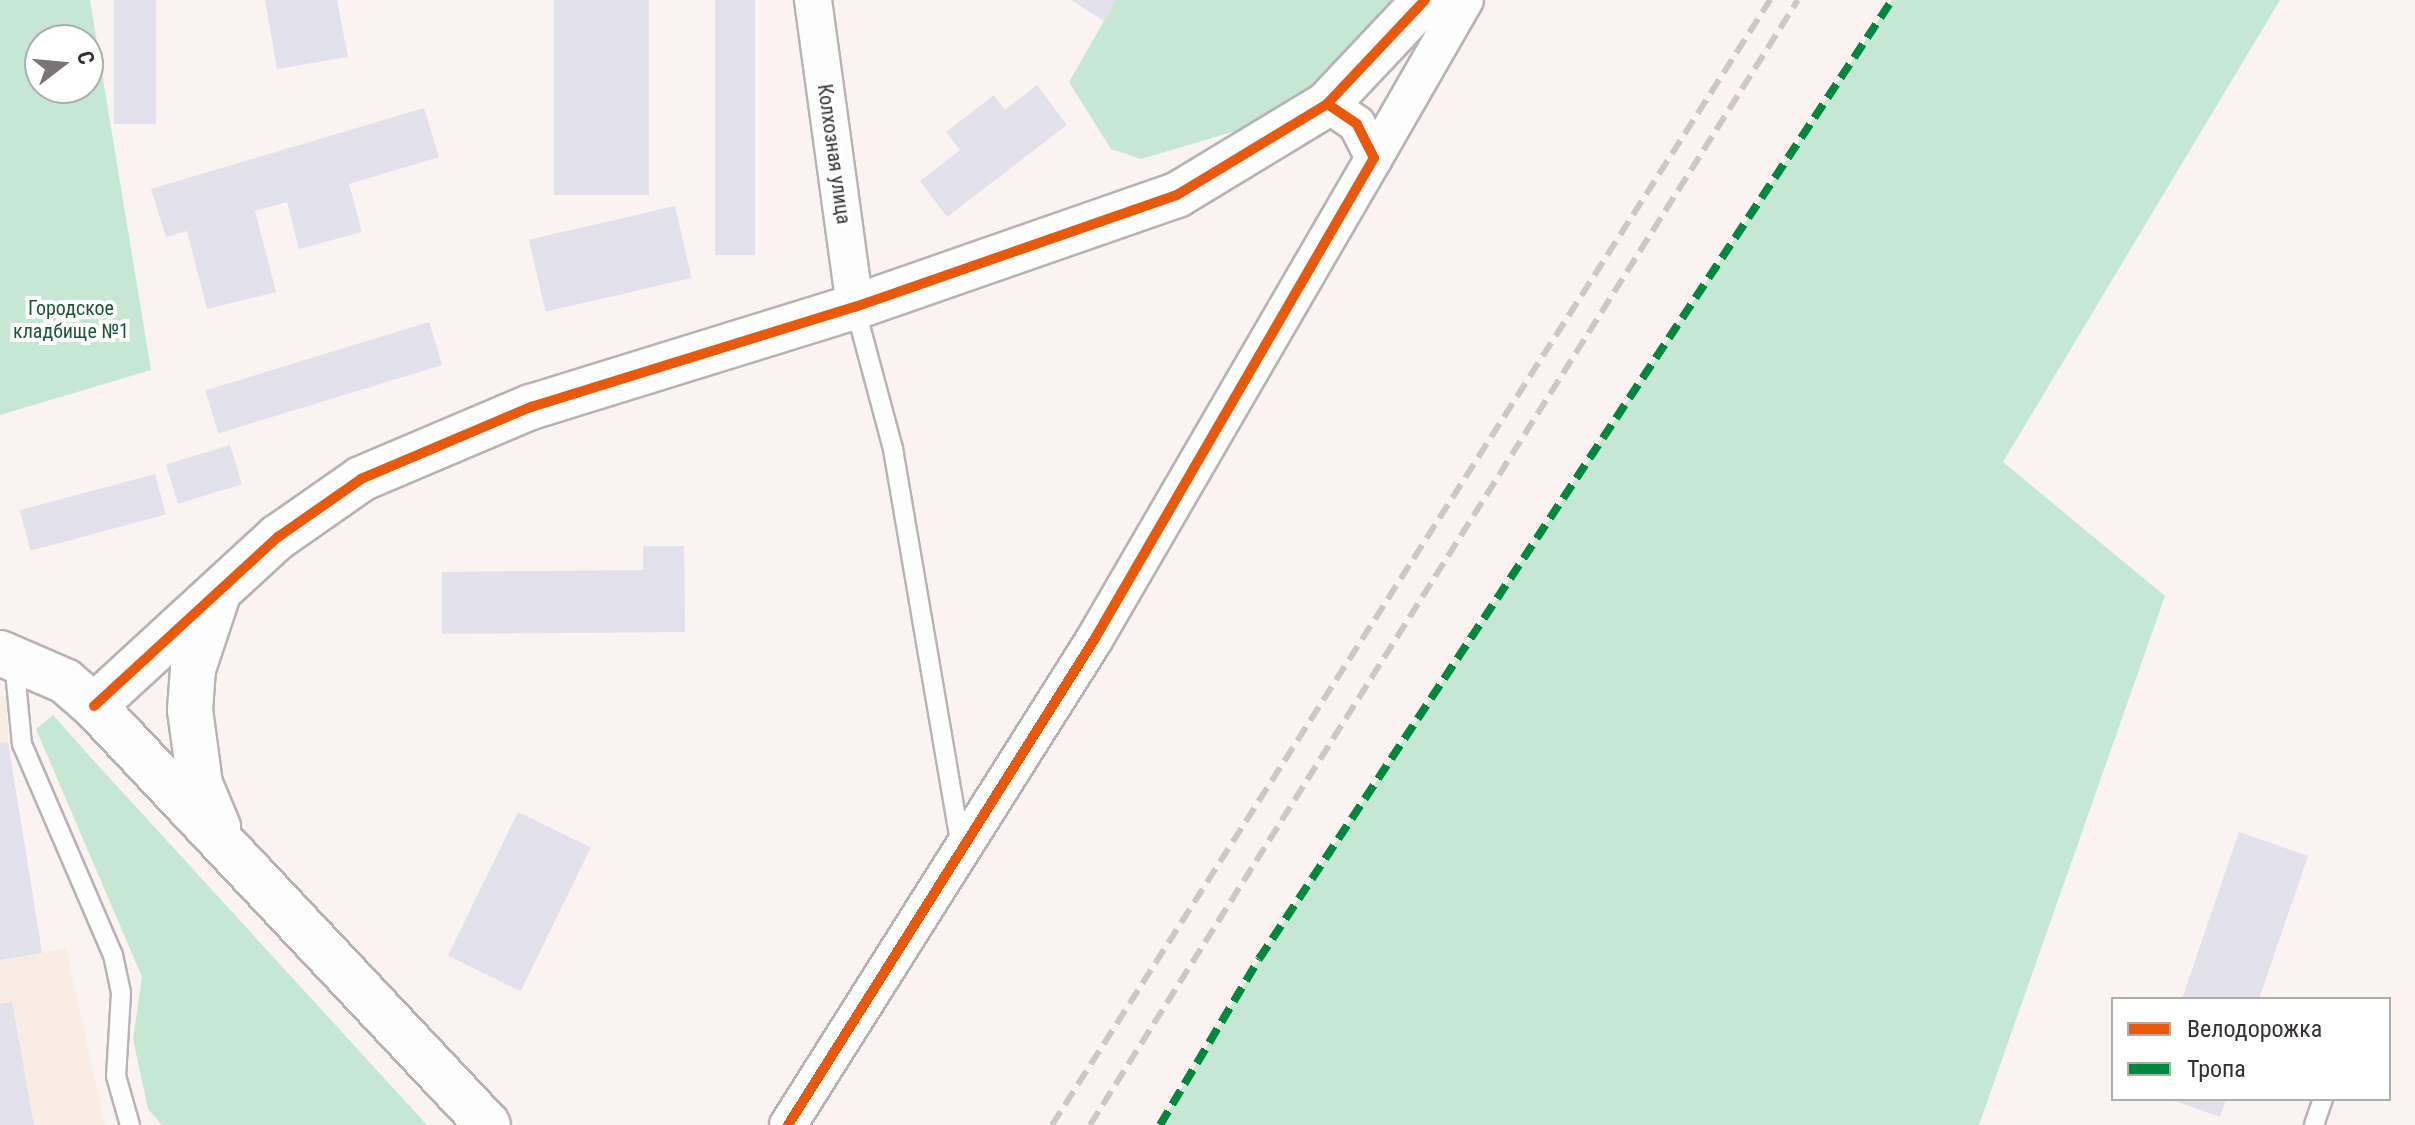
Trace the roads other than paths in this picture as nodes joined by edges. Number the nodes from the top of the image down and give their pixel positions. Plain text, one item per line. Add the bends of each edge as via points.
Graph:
1 (813, 0) edge
2 (1425, 0) edge
3 (1465, 0) edge
4 (1327, 104) junction
5 (1374, 158) junction
6 (855, 307) junction
7 (220, 590) junction
8 (7, 655) edge
9 (94, 706) junction
10 (226, 848) junction
11 (962, 855) junction
12 (2322, 1101) edge
13 (130, 1125) edge
14 (488, 1125) edge
15 (788, 1125) edge
16 (2314, 1125) edge

1 - 6 street, Колхозная улица
2 - 4 street
3 - 5 street
4 - 5 street via 1357,124
4 - 6 street via 1177,195
5 - 11 street
6 - 7 street via 638,369 424,450 313,510
6 - 11 lane via 893,449
7 - 9 street
7 - 10 street via 193,669 190,710 200,784
8 - 9 street via 65,681
8 - 13 lane via 22,744 113,955 121,993 116,1076
9 - 10 street
10 - 14 street
11 - 15 street
12 - 16 lane

